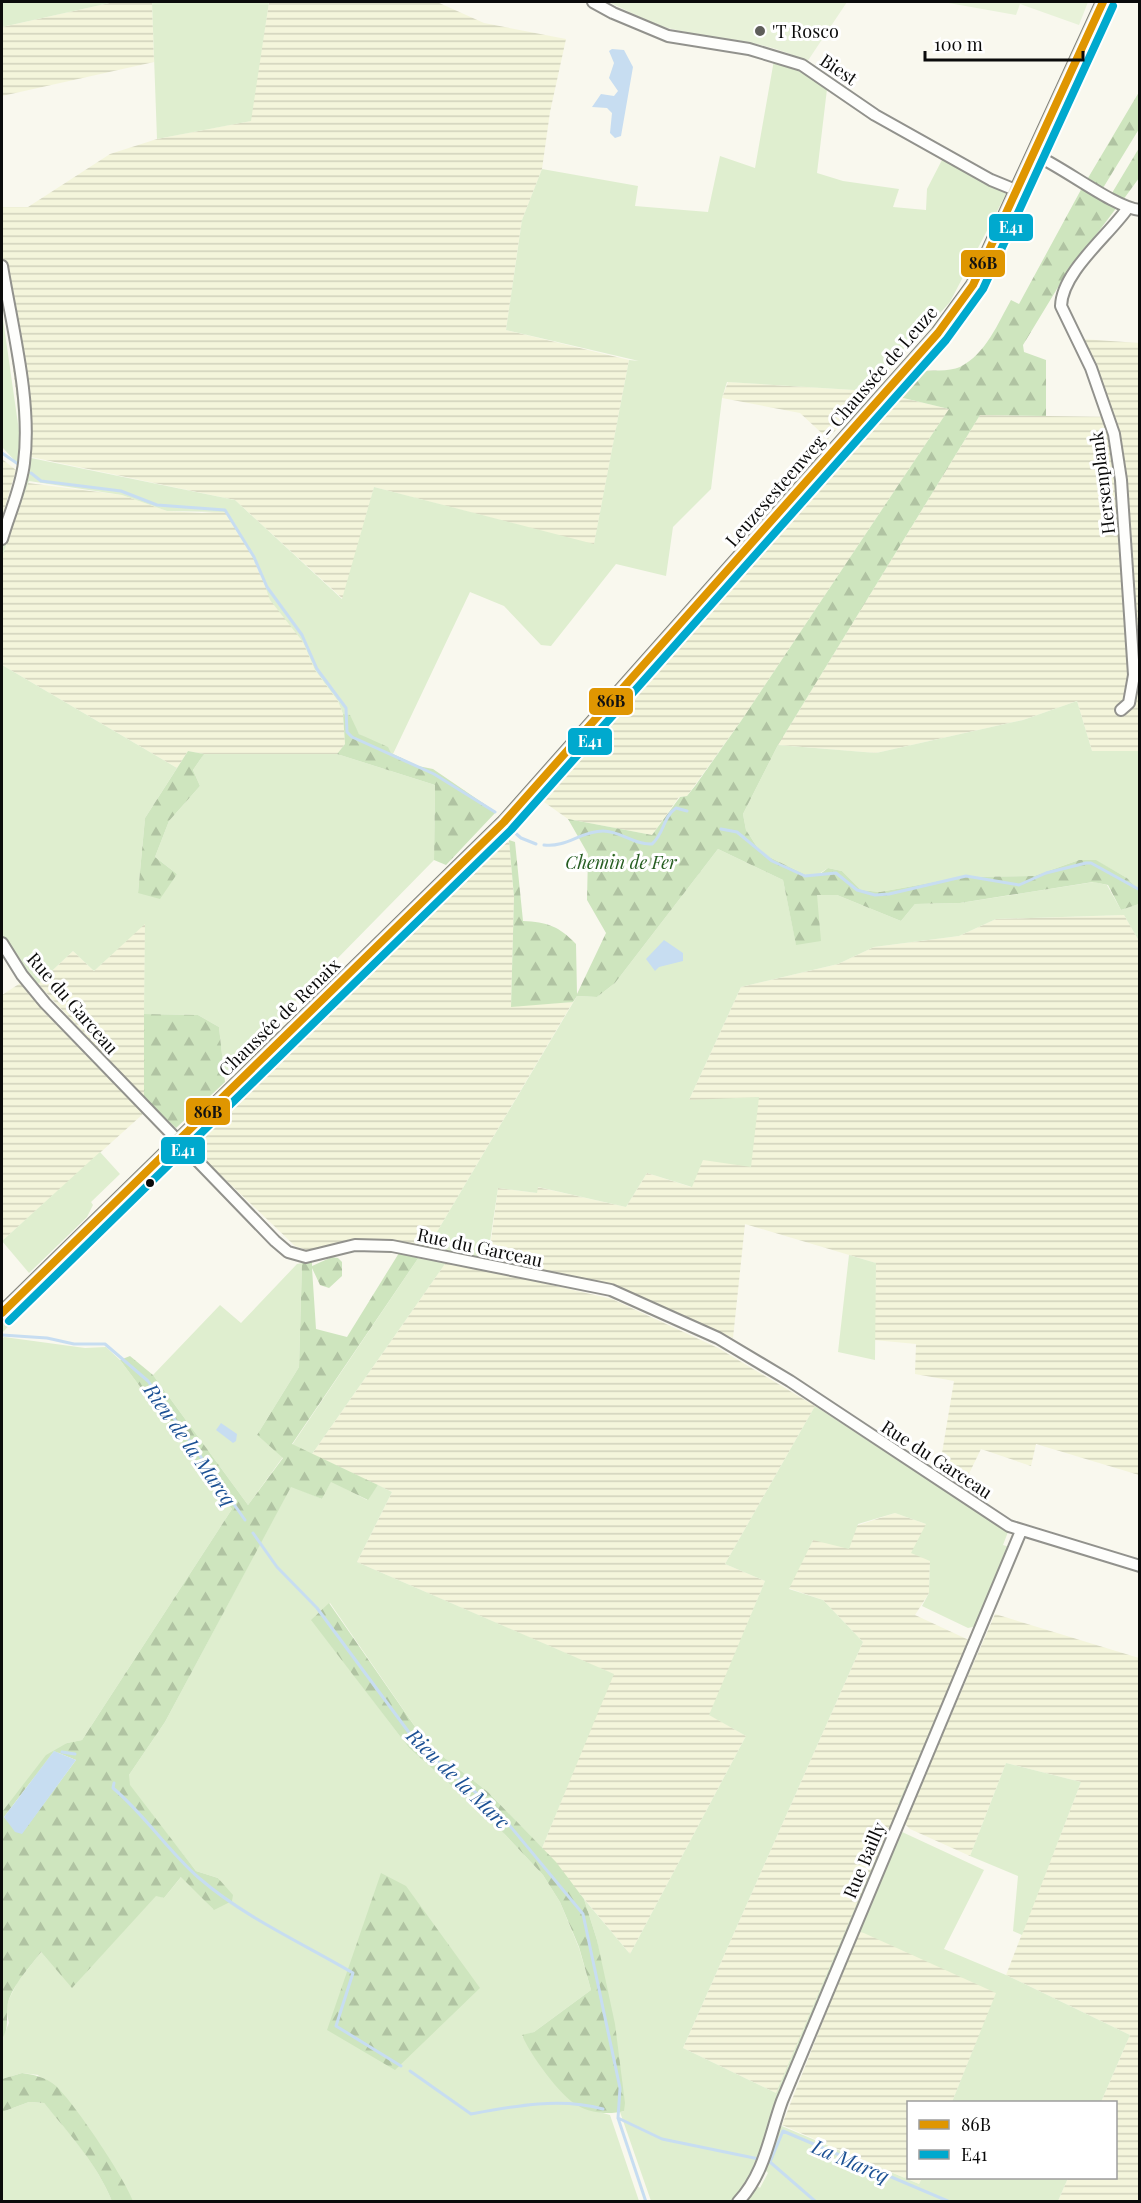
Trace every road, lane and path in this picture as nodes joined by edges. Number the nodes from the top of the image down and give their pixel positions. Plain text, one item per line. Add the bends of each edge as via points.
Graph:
1 (593, 2) edge
2 (1103, 2) edge
3 (1035, 155) junction
4 (1018, 191) junction
5 (1127, 209) junction
6 (1140, 210) edge
7 (2, 266) edge
8 (2, 539) edge
9 (1121, 710) dead end
10 (504, 822) joint
11 (2, 943) edge
12 (178, 1141) junction
13 (2, 1313) edge
14 (1021, 1531) junction
15 (1140, 1566) edge
16 (738, 2202) edge

1 - 4 street, Biest via 668,36 749,49 802,65 884,120
2 - 3 main road, Leuzesesteenweg - Chaussée de Leuze
3 - 4 main road, Leuzesesteenweg - Chaussée de Leuze
3 - 5 street via 1070,172
4 - 10 main road, Leuzesesteenweg - Chaussée de Leuze via 973,285 938,333
5 - 6 street
5 - 9 street, Hersenplank via 1092,249 1063,293 1061,306 1107,410 1120,471 1134,675 1129,703
7 - 8 street via 25,423 23,470
10 - 12 main road, Chaussée de Renaix
11 - 12 street, Rue du Garceau via 45,1003
12 - 13 main road, Chaussée de Renaix
12 - 14 street, Rue du Garceau via 288,1252 306,1257 355,1245 392,1246 611,1290 718,1338
14 - 15 street, Rue du Garceau
14 - 16 street, Rue Bailly via 786,2090 764,2162

